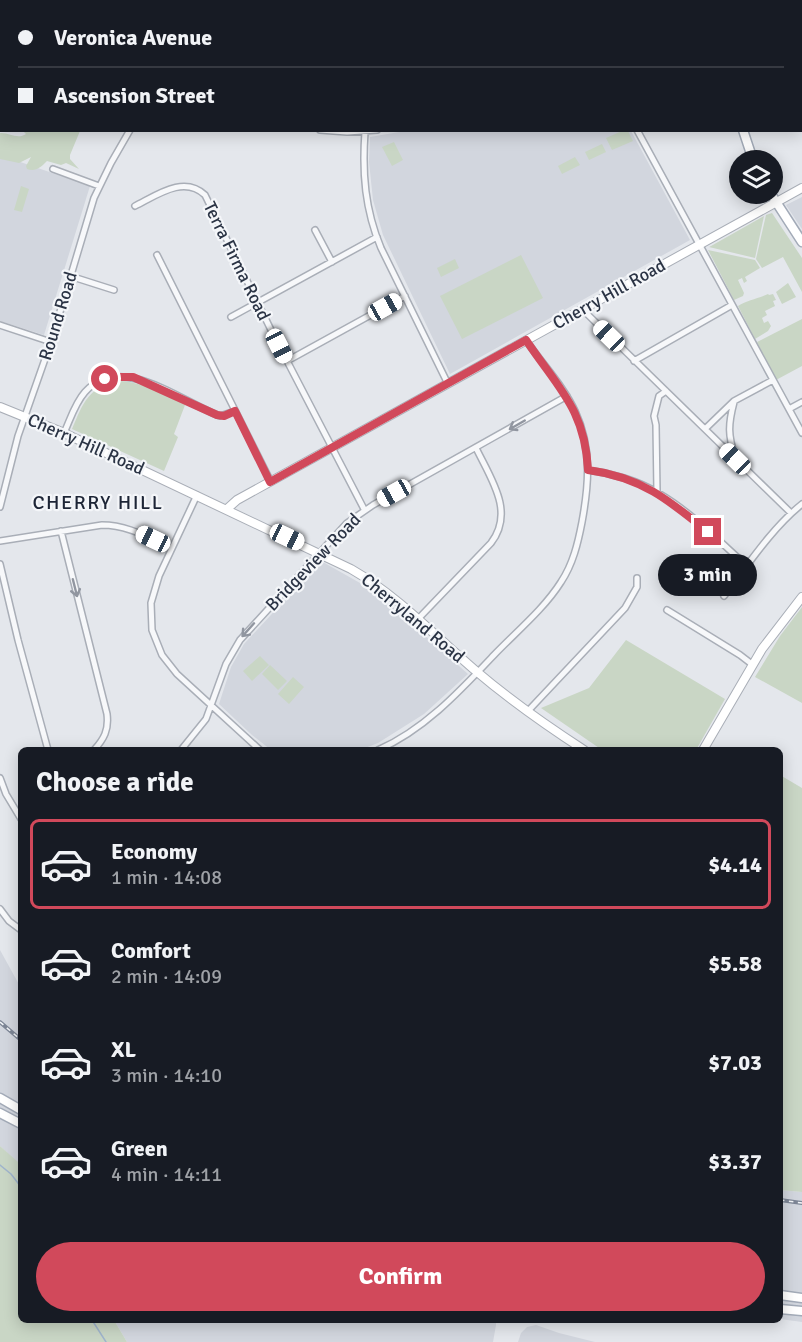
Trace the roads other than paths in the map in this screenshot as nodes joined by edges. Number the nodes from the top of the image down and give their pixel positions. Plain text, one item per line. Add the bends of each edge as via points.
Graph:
1 (129, 132) edge
2 (365, 132) edge
3 (638, 132) edge
4 (744, 132) edge
5 (750, 150) edge
6 (53, 169) dead end
7 (99, 186) junction
8 (802, 188) edge
9 (783, 198) edge
10 (772, 204) edge
11 (777, 204) edge
12 (135, 206) dead end
13 (315, 230) dead end
14 (377, 237) junction
15 (802, 242) edge
16 (699, 244) junction
17 (157, 255) dead end
18 (332, 262) junction
19 (70, 276) junction
20 (114, 290) dead end
21 (405, 296) junction
22 (258, 302) junction
23 (732, 305) junction
24 (582, 309) junction
25 (231, 317) dead end
26 (0, 325) edge
27 (526, 340) junction
28 (51, 342) junction
29 (634, 360) junction
30 (287, 361) junction
31 (773, 380) junction
32 (448, 384) junction
33 (666, 391) junction
34 (567, 396) junction
35 (734, 401) junction
36 (802, 402) edge
37 (0, 407) edge
38 (789, 409) junction
39 (235, 411) junction
40 (26, 416) junction
41 (705, 429) junction
42 (64, 433) junction
43 (802, 433) edge
44 (333, 448) junction
45 (476, 448) junction
46 (735, 459) junction
47 (588, 470) junction
48 (270, 482) junction
49 (657, 492) junction
50 (197, 495) junction
51 (802, 504) edge
52 (0, 507) edge
53 (227, 509) junction
54 (364, 509) junction
55 (791, 513) junction
56 (61, 531) junction
57 (0, 542) edge
58 (172, 548) junction
59 (320, 553) junction
60 (0, 564) edge
61 (747, 566) junction
62 (637, 578) dead end
63 (724, 596) dead end
64 (802, 597) edge
65 (667, 610) dead end
66 (418, 619) junction
67 (753, 665) junction
68 (478, 672) junction
69 (212, 705) junction
70 (528, 711) junction
71 (47, 747) edge
72 (96, 747) edge
73 (184, 747) edge
74 (257, 747) edge
75 (384, 747) edge
76 (579, 747) edge
77 (705, 747) edge
78 (0, 779) edge
79 (18, 814) edge
80 (0, 909) edge
81 (18, 928) edge
82 (0, 1098) edge
83 (18, 1108) edge
84 (0, 1113) edge
85 (18, 1122) edge
86 (783, 1295) edge
87 (802, 1298) edge
88 (783, 1308) edge
89 (802, 1311) edge

1 - 7 street, Round Road
2 - 14 street via 364,187
3 - 16 street
4 - 5 main road
6 - 7 street
7 - 19 street, Round Road
8 - 9 street, Cherry Hill Road
10 - 16 street, Cherry Hill Road
11 - 15 main road
12 - 22 street, Terra Firma Road via 172,188 200,190
13 - 18 street
14 - 18 street
14 - 21 street
16 - 23 street
16 - 24 street, Cherry Hill Road
17 - 39 street
18 - 22 street
19 - 20 street
19 - 28 street, Round Road
21 - 30 street
21 - 32 street
22 - 25 street
22 - 30 street, Terra Firma Road
23 - 29 street
23 - 31 street
24 - 27 street, Cherry Hill Road
24 - 29 street
26 - 28 street
27 - 32 street, Cherry Hill Road
27 - 34 street
28 - 40 street, Round Road
29 - 33 street
30 - 44 street, Terra Firma Road
31 - 35 street
31 - 38 street
32 - 44 street, Cherry Hill Road
33 - 41 street
33 - 49 street via 659,396 654,416
34 -> 45 street, Bridgeview Road
34 - 47 street via 582,428
35 - 41 street
35 - 46 street via 728,422
36 - 38 street
37 - 40 street, Cherry Hill Road
38 - 43 street
39 - 42 street via 220,416 142,380 119,377 98,382 86,392
39 - 48 street
40 - 42 street, Cherry Hill Road
40 - 52 street, Round Road
41 - 46 street
42 - 50 street, Cherry Hill Road
44 - 48 street, Cherry Hill Road
44 - 54 street, Terra Firma Road
45 - 54 street, Bridgeview Road
45 - 66 street via 497,491 502,519 491,543
46 - 55 street
47 - 49 street
47 - 68 street via 578,543 568,572 551,596
48 - 53 street, Cherry Hill Road
49 - 61 street
50 - 53 street, Cherry Hill Road
50 - 58 street
51 - 55 street
53 - 59 street, Cherryland Road
54 - 59 street, Bridgeview Road
55 - 61 street
56 - 57 street
56 - 58 street via 112,525 134,530
56 -> 72 street via 107,714 108,729
58 - 69 street via 154,590 152,630 167,664
59 - 66 street, Cherryland Road via 379,586
59 -> 69 street, Bridgeview Road via 240,640 226,664
60 - 71 street
61 - 63 street
62 - 70 street via 635,593 625,608
64 - 67 street
65 - 67 street
66 - 68 street, Cherryland Road
67 - 77 street
68 - 70 street, Cherryland Road
68 - 75 street via 428,719
69 - 73 street, Bridgeview Road via 202,726
69 - 74 street
70 - 76 street, Cherryland Road
78 - 79 street
80 - 81 street
82 - 83 main road
84 - 85 main road
86 - 87 main road
88 - 89 main road

